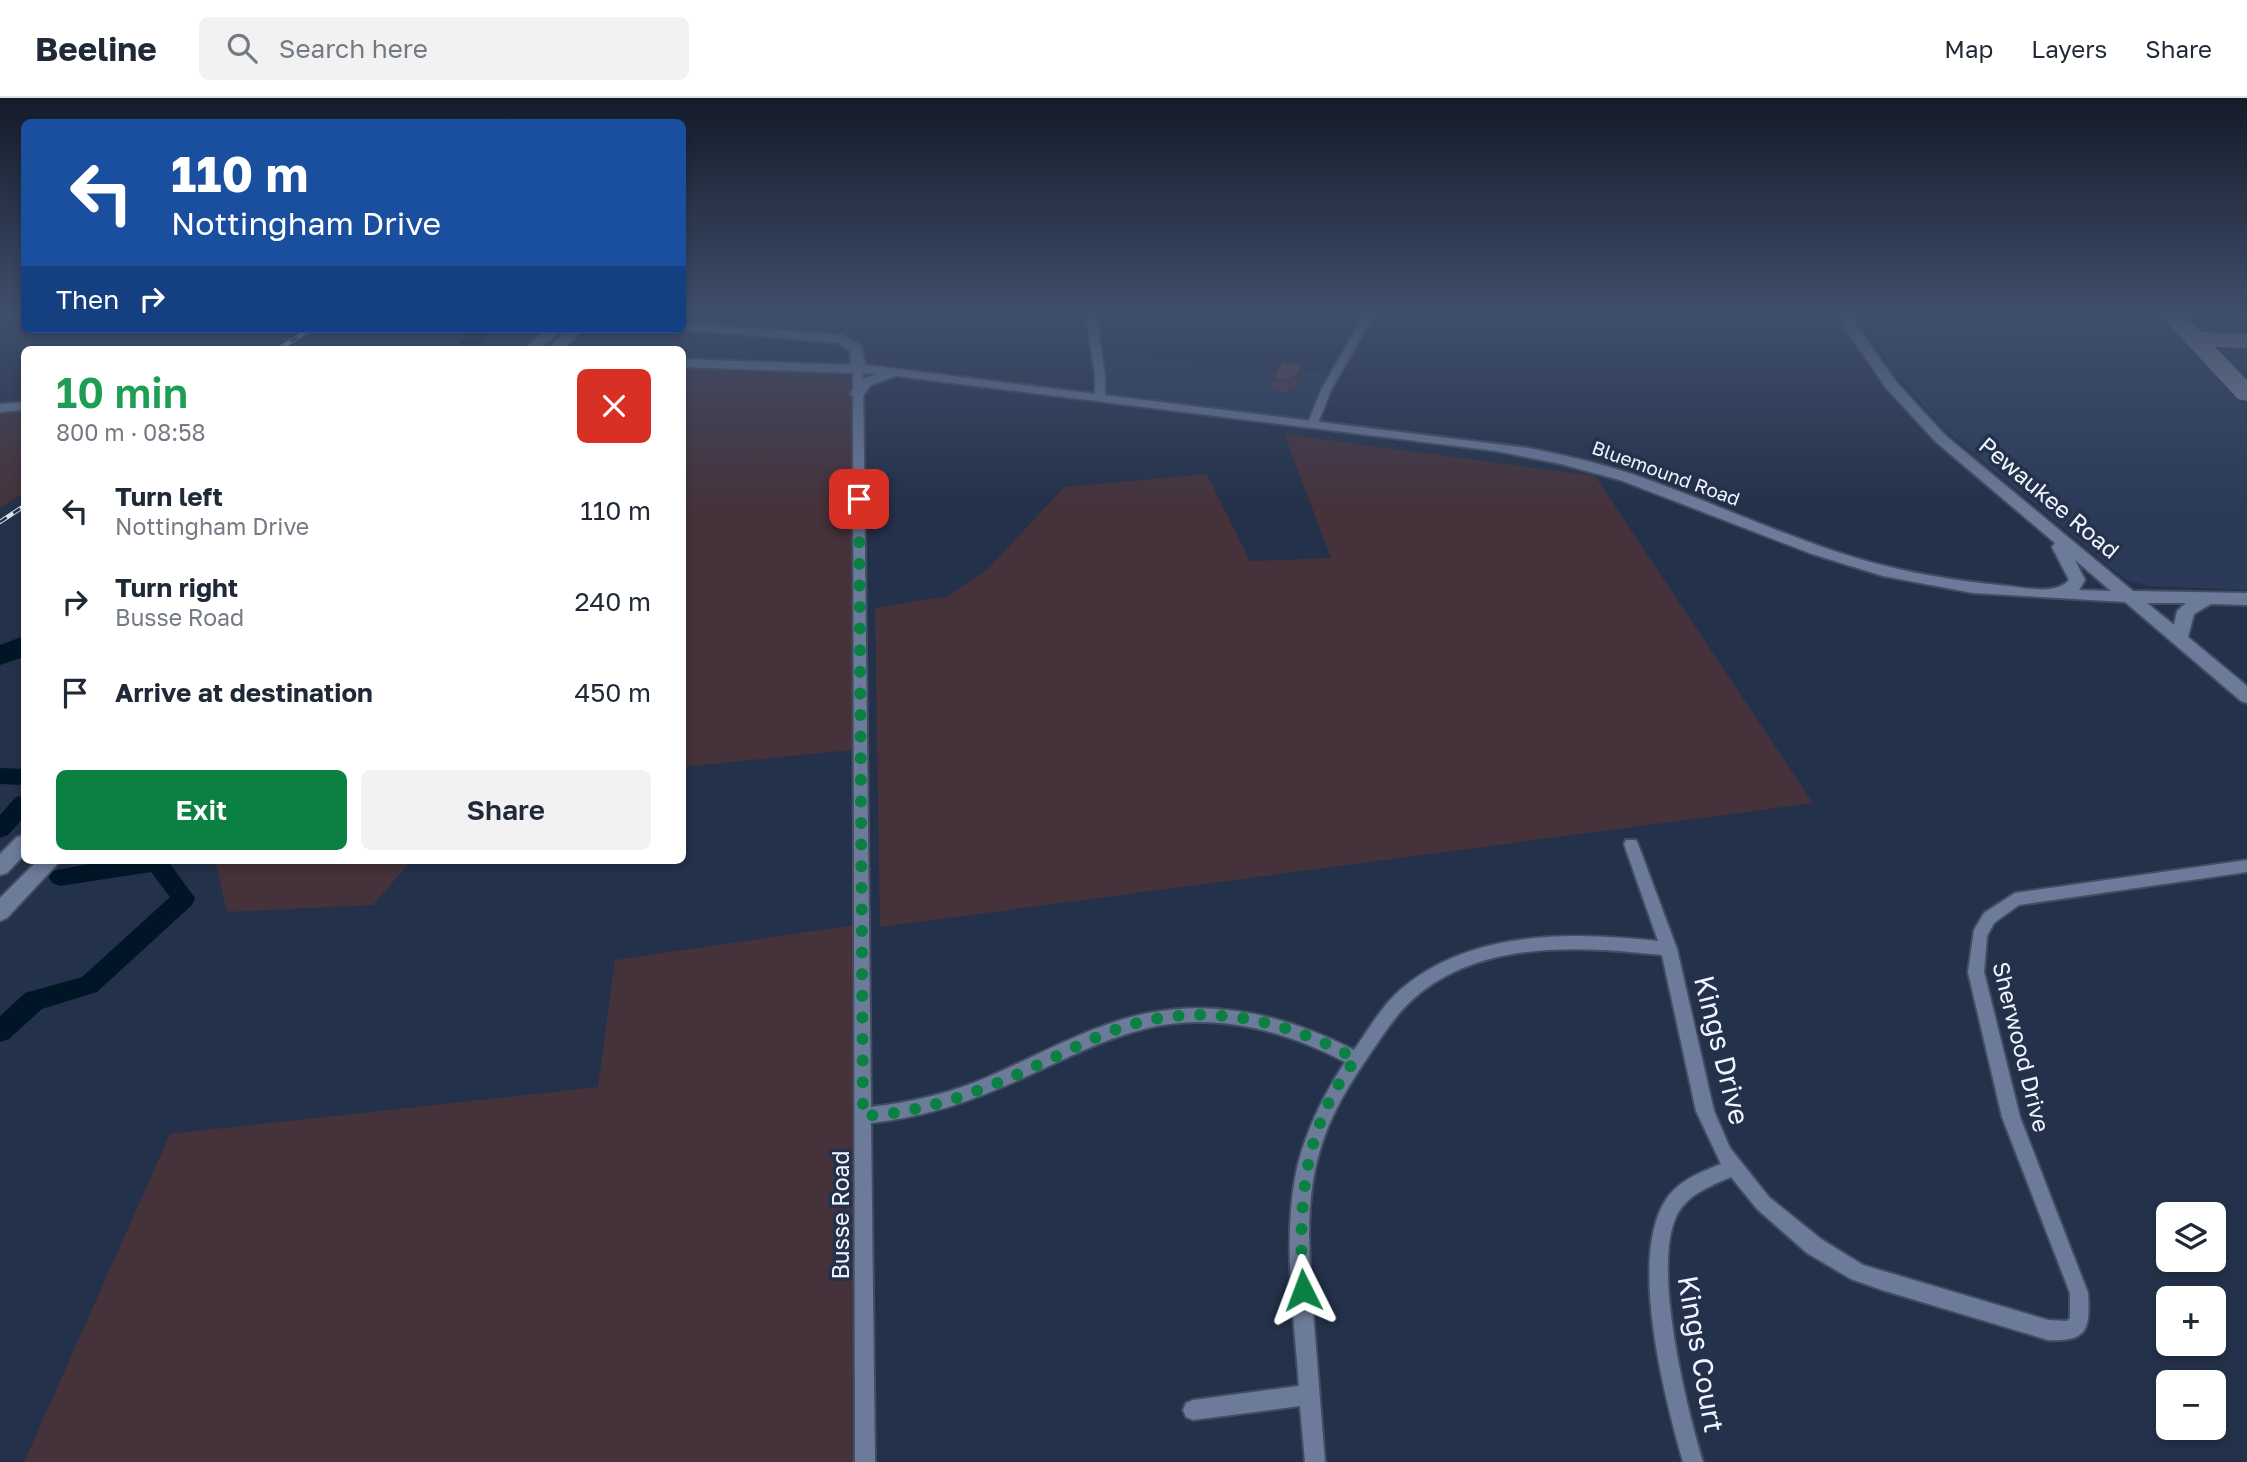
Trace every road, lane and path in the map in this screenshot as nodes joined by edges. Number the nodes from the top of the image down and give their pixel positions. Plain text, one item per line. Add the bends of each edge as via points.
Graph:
1 (858, 379) edge
2 (878, 379) edge
3 (955, 379) edge
4 (1100, 379) edge
5 (1332, 379) edge
6 (1887, 379) edge
7 (857, 394) junction
8 (1100, 397) junction
9 (21, 406) edge
10 (0, 408) edge
11 (1312, 425) junction
12 (2050, 531) junction
13 (2020, 593) junction
14 (2055, 595) junction
15 (2128, 596) junction
16 (2208, 598) junction
17 (2247, 599) edge
18 (2175, 636) junction
19 (2247, 696) edge
20 (1630, 844) dead end
21 (21, 846) edge
22 (47, 864) edge
23 (2247, 866) edge
24 (0, 867) edge
25 (0, 912) edge
26 (1669, 949) junction
27 (1356, 1059) junction
28 (863, 1116) junction
29 (1733, 1168) junction
30 (2075, 1279) joint
31 (1309, 1395) junction
32 (1192, 1410) dead end
33 (865, 1462) edge
34 (1315, 1462) edge
35 (1693, 1462) edge

1 - 7 street, Busse Road
2 - 7 main road via 866,382
3 - 8 main road, Bluemound Road
4 - 8 street
5 - 11 street
6 - 12 main road, Pewaukee Road via 1941,439
7 - 28 street, Busse Road
8 - 11 main road, Bluemound Road
9 - 10 main road
11 - 13 main road, Bluemound Road via 1558,458 1636,480 1792,543 1868,567 1935,583
12 - 14 main road via 2077,580
12 - 15 main road, Pewaukee Road
13 - 14 main road, Bluemound Road
13 - 18 main road via 2124,610
14 - 15 main road, Bluemound Road
15 - 16 main road, Bluemound Road
15 - 18 main road, Pewaukee Road
16 - 17 main road, Bluemound Road
16 - 18 main road via 2186,611
18 - 19 main road, Pewaukee Road
20 - 26 street, Kings Drive
21 - 24 main road
22 - 25 main road
23 - 30 street, Sherwood Drive via 2015,899 1994,912 1979,935 1976,972 2011,1117
26 - 27 street via 1535,945 1483,953 1436,973 1407,994
26 - 29 street, Kings Drive via 1705,1111
27 - 28 street via 1302,1032 1263,1021 1188,1014 1115,1030 959,1098
27 - 31 street via 1313,1140 1303,1186 1299,1237
28 - 33 street, Busse Road
29 - 30 street, Kings Drive via 1800,1236 1834,1259 1882,1281 2048,1330 2067,1331 2080,1321
29 - 35 street, Kings Court via 1678,1198 1659,1241 1663,1325
31 - 32 street
31 - 34 street

